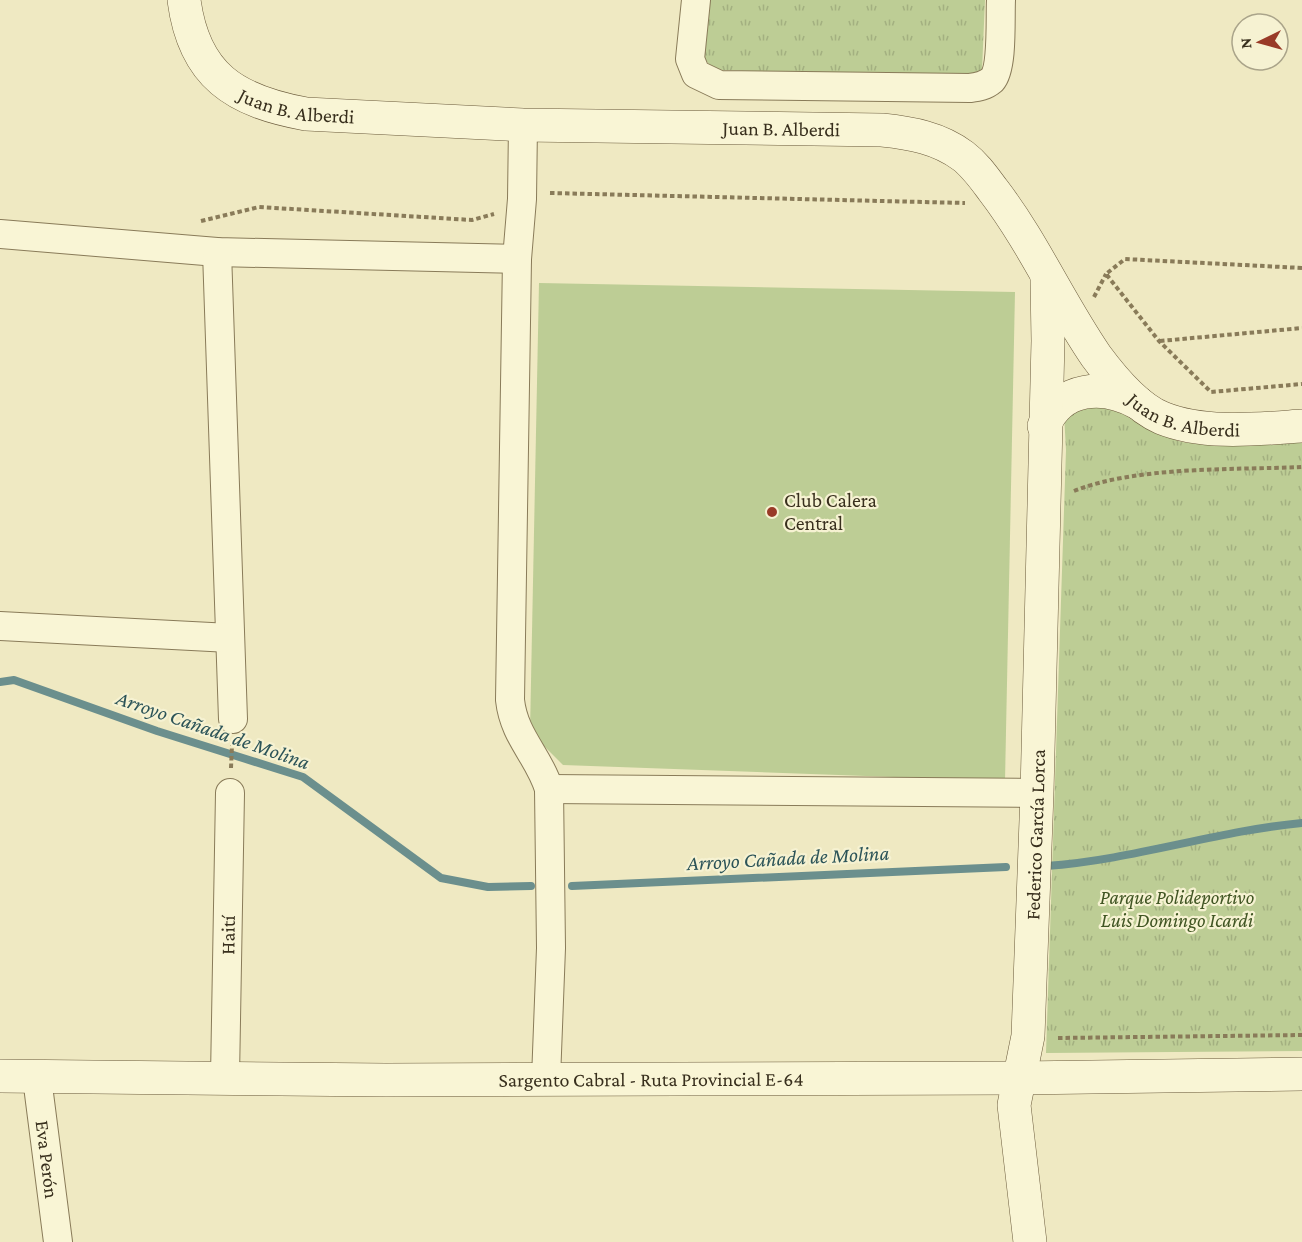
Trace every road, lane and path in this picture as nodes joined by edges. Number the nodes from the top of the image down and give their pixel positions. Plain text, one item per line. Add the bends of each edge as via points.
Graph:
1 (184, 0) edge
2 (696, 0) edge
3 (1001, 0) edge
4 (523, 125) junction
5 (522, 199) junction
6 (969, 203) dead end
7 (195, 222) dead end
8 (0, 234) edge
9 (217, 252) junction
10 (517, 259) junction
11 (1302, 268) edge
12 (1047, 277) junction
13 (1302, 328) edge
14 (1159, 341) junction
15 (1302, 384) edge
16 (1144, 406) junction
17 (1044, 426) junction
18 (1302, 426) edge
19 (1302, 467) edge
20 (1043, 504) junction
21 (0, 626) edge
22 (230, 638) junction
23 (233, 719) joint
24 (549, 789) junction
25 (230, 793) joint
26 (1037, 793) junction
27 (1302, 1035) edge
28 (1028, 1036) junction
29 (1302, 1074) edge
30 (0, 1076) edge
31 (225, 1077) junction
32 (37, 1078) junction
33 (1020, 1078) junction
34 (546, 1079) junction
35 (58, 1242) edge
36 (1030, 1242) edge

1 - 4 street, Juan B. Alberdi via 195,47 209,69 227,87 249,100 306,114
2 - 3 street via 690,58 696,74 719,85 970,88 985,86 994,78
4 - 5 street
4 - 12 street, Juan B. Alberdi via 882,130 930,138 964,156 979,171 1014,218
5 - 6 path via 538,193
5 - 7 path via 490,216 472,220 259,207
5 - 10 street
8 - 9 street
9 - 10 street
9 - 22 street
10 - 24 street via 510,700 518,734 544,772
11 - 14 path via 1125,259 1106,274
12 - 16 street, Juan B. Alberdi via 1107,370
12 - 17 street, Federico García Lorca
13 - 14 path
14 - 15 path via 1211,392
16 - 17 street via 1114,393 1090,392 1061,400 1050,411
16 - 18 street, Juan B. Alberdi via 1160,417 1198,427
17 - 20 street, Federico García Lorca
19 - 20 path via 1141,475 1091,484
20 - 26 street, Federico García Lorca
21 - 22 street
22 - 23 street
23 - 25 path
24 - 26 street
24 - 34 street via 551,948
25 - 31 street, Haití
26 - 28 street, Federico García Lorca
27 - 28 path
28 - 33 street, Federico García Lorca
29 - 33 street, Sargento Cabral - Ruta Provincial E-64
30 - 32 street, Sargento Cabral - Ruta Provincial E-64
31 - 32 street, Sargento Cabral - Ruta Provincial E-64
31 - 34 street, Sargento Cabral - Ruta Provincial E-64
32 - 35 street, Eva Perón
33 - 34 street, Sargento Cabral - Ruta Provincial E-64
33 - 36 street, Federico García Lorca via 1014,1105 1015,1131

